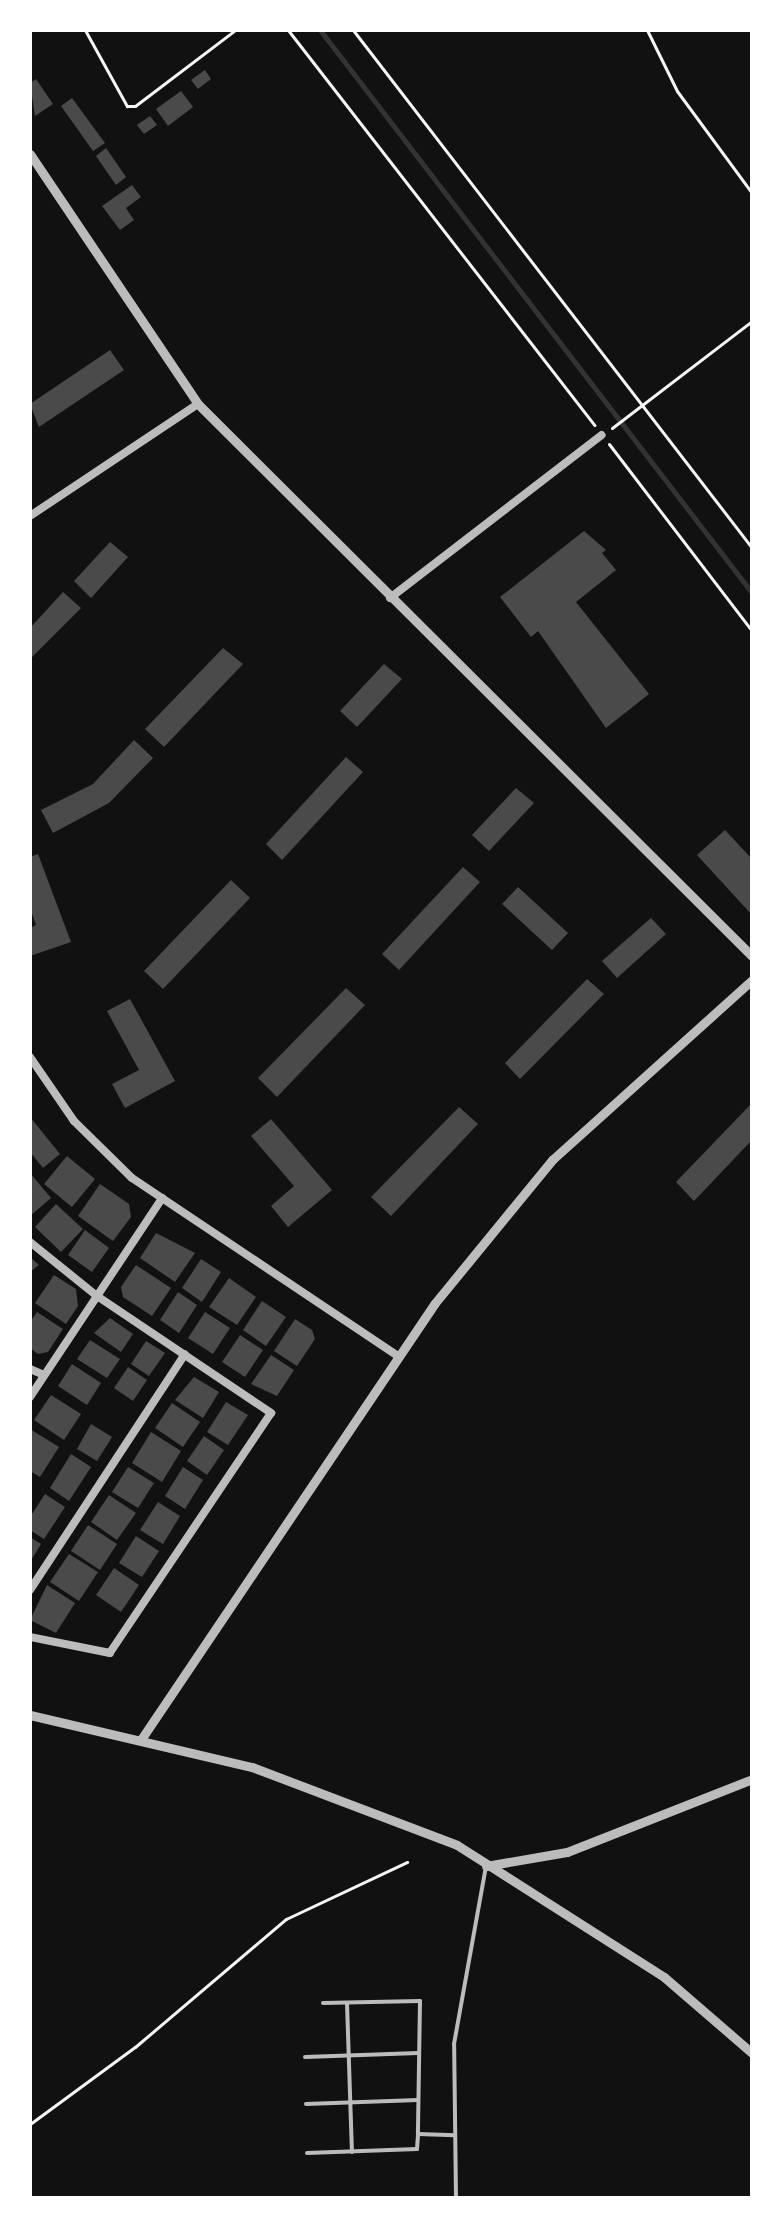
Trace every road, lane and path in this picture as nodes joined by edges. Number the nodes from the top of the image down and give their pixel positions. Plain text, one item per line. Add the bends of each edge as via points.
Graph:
1 (85, 30) edge
2 (235, 30) edge
3 (288, 30) edge
4 (353, 30) edge
5 (647, 30) edge
6 (30, 154) edge
7 (752, 193) edge
8 (752, 321) edge
9 (198, 404) junction
10 (641, 405) junction
11 (614, 427) dead end
12 (602, 435) junction
13 (30, 516) edge
14 (752, 548) edge
15 (390, 598) junction
16 (752, 631) edge
17 (752, 956) edge
18 (752, 980) edge
19 (30, 1057) edge
20 (162, 1198) junction
21 (30, 1242) edge
22 (97, 1296) junction
23 (185, 1354) junction
24 (396, 1355) junction
25 (30, 1369) edge
26 (44, 1375) junction
27 (30, 1397) edge
28 (30, 1590) edge
29 (30, 1637) edge
30 (30, 1715) edge
31 (142, 1738) junction
32 (752, 1779) edge
33 (407, 1862) dead end
34 (486, 1866) junction
35 (323, 2003) dead end
36 (347, 2003) junction
37 (419, 2053) junction
38 (752, 2053) edge
39 (348, 2055) junction
40 (305, 2057) dead end
41 (418, 2100) junction
42 (350, 2102) junction
43 (306, 2104) dead end
44 (30, 2124) edge
45 (418, 2134) junction
46 (455, 2135) junction
47 (352, 2152) junction
48 (307, 2153) dead end
49 (456, 2198) edge

1 - 2 path via 127,106 135,106
3 - 12 path
4 - 10 path
5 - 7 path via 677,91
6 - 9 street
8 - 10 path
9 - 13 street
9 - 15 street
10 - 11 path
10 - 14 path
12 - 15 street
12 - 16 path
15 - 17 street
18 - 24 street via 552,1160
19 - 20 street via 74,1121 132,1178
20 - 22 street
20 - 24 street
21 - 22 street
22 - 23 street
22 - 26 street
23 - 28 street
23 - 29 street via 271,1413 110,1653
24 - 31 street
25 - 26 street
26 - 27 street
30 - 31 street
31 - 34 street via 252,1767 457,1845
32 - 34 street via 567,1852
33 - 44 path via 286,1919 135,2047
34 - 38 street via 575,1916 664,1977
34 - 46 lane via 454,2044
35 - 36 lane
36 - 37 lane via 420,2001
36 - 39 lane
37 - 39 lane
37 - 41 lane
39 - 40 lane
39 - 42 lane
41 - 42 lane
41 - 45 lane
42 - 43 lane
42 - 47 lane
45 - 46 lane
45 - 47 lane via 417,2149
46 - 49 lane
47 - 48 lane

